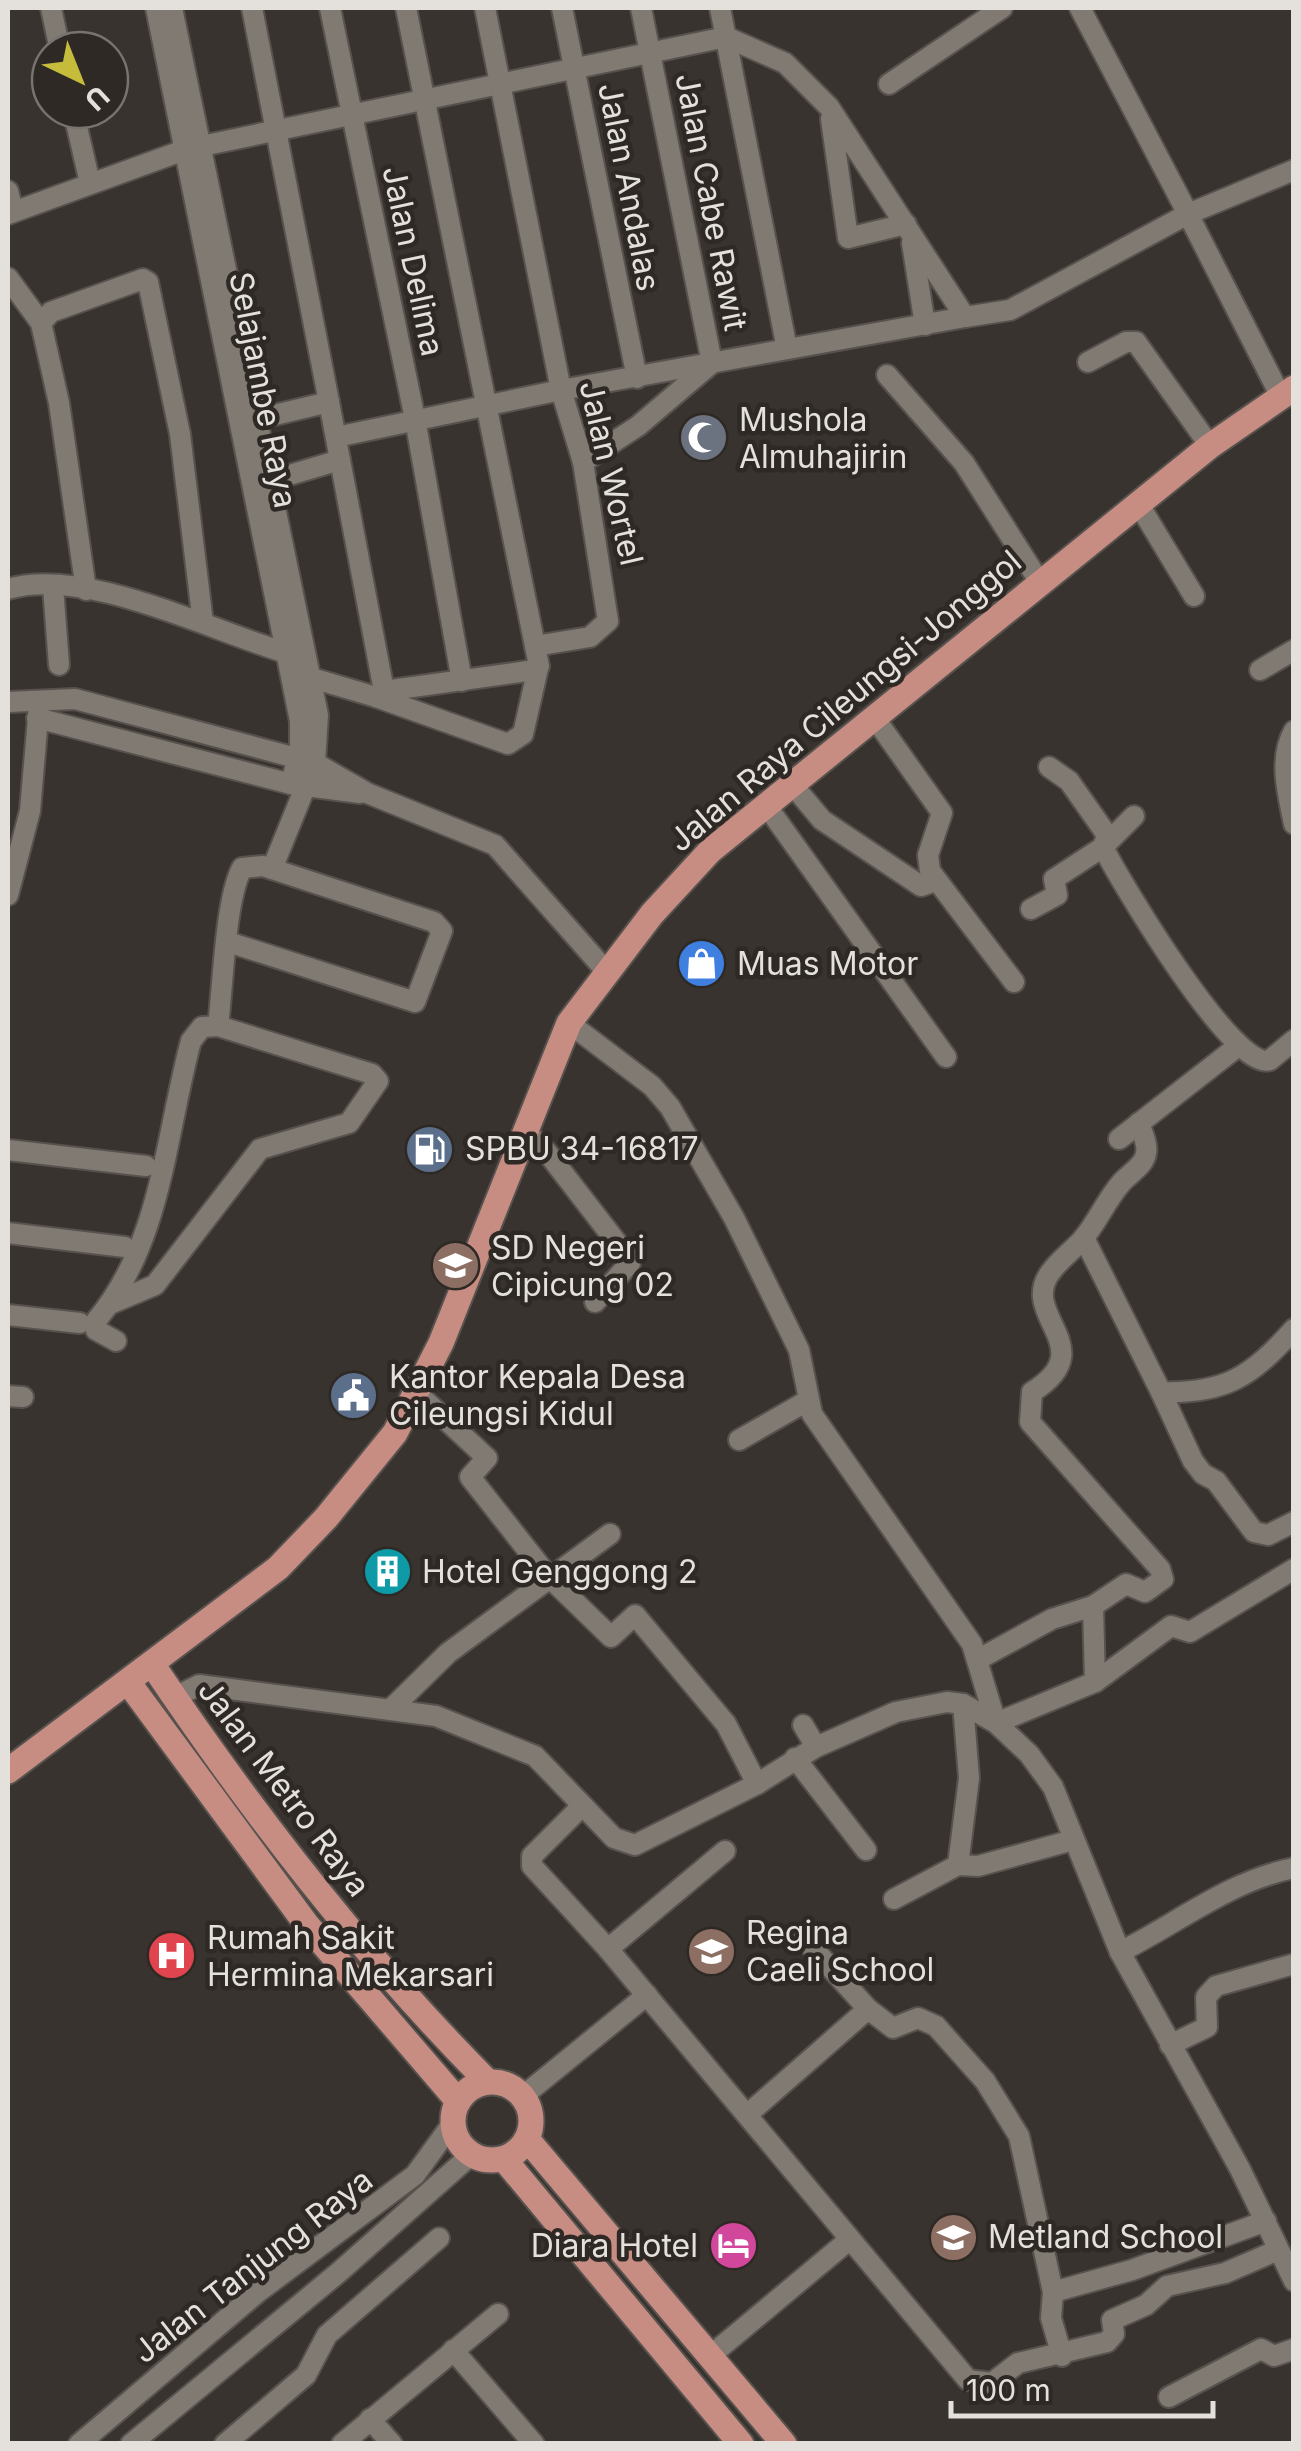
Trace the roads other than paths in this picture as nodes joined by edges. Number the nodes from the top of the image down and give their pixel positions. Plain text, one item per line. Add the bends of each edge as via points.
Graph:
1 (156, 8) edge
2 (172, 8) edge
3 (252, 8) edge
4 (330, 8) edge
5 (406, 8) edge
6 (486, 8) edge
7 (562, 8) edge
8 (641, 8) edge
9 (720, 8) edge
10 (1002, 8) edge
11 (1080, 8) edge
12 (726, 37) junction
13 (650, 53) junction
14 (575, 71) junction
15 (500, 83) junction
16 (889, 84) dead end
17 (425, 100) junction
18 (829, 107) junction
19 (353, 115) junction
20 (78, 130) edge
21 (276, 133) junction
22 (196, 147) junction
23 (1294, 170) edge
24 (90, 183) junction
25 (9, 205) edge
26 (1188, 214) junction
27 (908, 228) junction
28 (8, 278) edge
29 (965, 318) junction
30 (41, 323) junction
31 (926, 325) junction
32 (787, 348) junction
33 (1088, 362) dead end
34 (712, 363) junction
35 (886, 375) dead end
36 (637, 378) junction
37 (562, 390) junction
38 (1287, 393) edge
39 (329, 402) junction
40 (488, 405) junction
41 (415, 419) junction
42 (247, 422) junction
43 (336, 437) junction
44 (1210, 446) junction
45 (340, 460) junction
46 (583, 462) junction
47 (261, 484) junction
48 (1138, 503) junction
49 (1039, 581) junction
50 (22, 586) edge
51 (86, 590) junction
52 (1194, 596) dead end
53 (203, 623) junction
54 (534, 646) junction
55 (1294, 650) edge
56 (283, 652) junction
57 (59, 665) dead end
58 (308, 668) junction
59 (538, 668) junction
60 (1260, 670) dead end
61 (462, 680) junction
62 (380, 694) junction
63 (8, 702) edge
64 (50, 709) junction
65 (874, 717) junction
66 (1294, 731) edge
67 (306, 761) junction
68 (1049, 767) dead end
69 (792, 783) junction
70 (299, 786) junction
71 (367, 793) junction
72 (766, 805) junction
73 (30, 810) junction
74 (8, 814) edge
75 (1134, 816) dead end
76 (1294, 824) edge
77 (1103, 847) junction
78 (272, 869) junction
79 (935, 881) junction
80 (8, 895) edge
81 (1031, 908) dead end
82 (228, 942) junction
83 (606, 971) junction
84 (1014, 982) dead end
85 (570, 1023) junction
86 (218, 1026) junction
87 (1294, 1040) edge
88 (1236, 1047) junction
89 (946, 1057) dead end
90 (1139, 1123) junction
91 (526, 1132) junction
92 (1119, 1139) dead end
93 (8, 1150) edge
94 (146, 1166) dead end
95 (8, 1233) edge
96 (1084, 1238) junction
97 (125, 1247) dead end
98 (595, 1302) dead end
99 (110, 1304) junction
100 (8, 1315) edge
101 (80, 1323) dead end
102 (1294, 1330) edge
103 (116, 1341) dead end
104 (416, 1392) junction
105 (1160, 1392) junction
106 (807, 1400) junction
107 (739, 1440) dead end
108 (1294, 1522) edge
109 (610, 1534) dead end
110 (1294, 1570) edge
111 (548, 1576) junction
112 (1093, 1606) junction
113 (980, 1659) junction
114 (152, 1664) junction
115 (128, 1682) junction
116 (1094, 1682) junction
117 (174, 1698) junction
118 (963, 1704) junction
119 (392, 1708) junction
120 (996, 1723) junction
121 (803, 1726) dead end
122 (816, 1747) junction
123 (795, 1758) junction
124 (8, 1771) edge
125 (757, 1784) junction
126 (580, 1808) junction
127 (1072, 1840) junction
128 (866, 1850) dead end
129 (724, 1851) dead end
130 (958, 1865) junction
131 (1294, 1868) edge
132 (894, 1899) dead end
133 (801, 1935) dead end
134 (608, 1949) junction
135 (1120, 1952) junction
136 (1294, 1964) edge
137 (647, 1995) junction
138 (868, 2009) junction
139 (1170, 2046) junction
140 (487, 2081) junction
141 (523, 2096) junction
142 (455, 2113) junction
143 (748, 2114) junction
144 (527, 2138) junction
145 (471, 2155) junction
146 (504, 2158) junction
147 (1266, 2221) junction
148 (439, 2238) dead end
149 (849, 2240) junction
150 (1278, 2250) junction
151 (1294, 2282) edge
152 (1052, 2292) junction
153 (498, 2314) dead end
154 (452, 2350) junction
155 (1294, 2350) edge
156 (710, 2356) junction
157 (1062, 2356) junction
158 (1169, 2397) dead end
159 (370, 2419) junction
160 (79, 2444) edge
161 (131, 2444) edge
162 (224, 2444) edge
163 (342, 2444) edge
164 (392, 2444) edge
165 (534, 2444) edge
166 (741, 2444) edge
167 (784, 2444) edge

1 - 22 street, Selajambe Raya
2 - 22 street
3 - 21 street
4 - 19 street, Jalan Delima
5 - 17 street
6 - 15 street, Jalan Wortel
7 - 14 street, Jalan Andalas
8 - 13 street, Jalan Cabe Rawit
9 - 12 street
10 - 16 street
11 - 26 street
12 - 13 street
12 - 18 street via 785,63
12 - 32 street
13 - 14 street
13 - 34 street, Jalan Cabe Rawit
14 - 15 street
14 - 36 street, Jalan Andalas
15 - 17 street
15 - 37 street, Jalan Wortel
17 - 19 street
17 - 40 street
18 - 27 street
18 - 27 street via 848,238
19 - 21 street
19 - 41 street, Jalan Delima
20 - 24 street
21 - 22 street
21 - 39 street
22 - 24 street
22 - 42 street, Selajambe Raya
23 - 26 street
24 - 25 street
26 - 29 street via 1010,310
26 - 38 street
27 - 29 street
27 - 31 street
28 - 30 street
29 - 31 street
30 - 51 street
30 - 53 street via 51,312 148,282 180,434
31 - 32 street
32 - 34 street
33 - 44 street via 1136,342
34 - 36 street
34 - 46 street
35 - 49 street via 964,463
36 - 37 street
37 - 40 street
37 - 46 street, Jalan Wortel
38 - 44 main road, Jalan Raya Cileungsi-Jonggol
39 - 42 street
39 - 43 street
40 - 41 street
40 - 54 street
41 - 43 street
41 - 61 street, Jalan Delima
42 - 47 street, Selajambe Raya
43 - 45 street
44 - 48 main road, Jalan Raya Cileungsi-Jonggol
45 - 47 street
45 - 62 street
46 - 54 street, Jalan Wortel via 608,620 590,637
47 - 56 street, Selajambe Raya
47 - 58 street
48 - 49 main road, Jalan Raya Cileungsi-Jonggol
48 - 52 street
49 - 65 main road, Jalan Raya Cileungsi-Jonggol
50 - 51 street
50 - 57 street
51 - 53 street
53 - 56 street
54 - 59 street
55 - 60 street
56 - 58 street
56 - 67 street, Selajambe Raya
58 - 62 street
58 - 67 street via 318,715
59 - 61 street
59 - 62 street via 523,734 508,744
61 - 62 street
63 - 64 street
64 - 67 street
64 - 70 street
64 - 73 street
65 - 69 main road, Jalan Raya Cileungsi-Jonggol
65 - 79 street via 942,813 928,855
66 - 76 street via 1285,778
67 - 70 street, Selajambe Raya
67 - 71 street
68 - 77 street via 1069,781 1107,835
69 - 72 main road, Jalan Raya Cileungsi-Jonggol
69 - 79 street via 822,820 910,882
70 - 71 street
70 - 78 street, Selajambe Raya
71 - 83 street via 495,846
72 - 83 main road, Jalan Raya Cileungsi-Jonggol via 710,851
72 - 89 street
73 - 74 street
73 - 80 street
75 - 77 street
77 - 81 street via 1056,877 1057,894
77 - 88 street
78 - 82 street via 248,864 238,873
78 - 82 street via 440,926 420,999
79 - 84 street
82 - 86 street
83 - 85 main road, Jalan Raya Cileungsi-Jonggol
85 - 91 main road, Jalan Raya Cileungsi-Jonggol
85 - 106 street via 663,1097 734,1218 799,1350
86 - 99 street via 202,1027 191,1041 154,1211
86 - 99 street via 378,1081 349,1124 260,1149 155,1285
87 - 88 street via 1262,1063
88 - 90 street
90 - 92 street
90 - 96 street via 1144,1160 1116,1188
91 - 98 street via 628,1257 624,1275
91 - 104 main road, Jalan Raya Cileungsi-Jonggol
93 - 94 street
95 - 97 street
96 - 105 street
96 - 112 street via 1042,1285 1063,1359 1049,1382 1032,1392 1030,1422 1163,1574 1152,1590 1138,1592 1126,1584
99 - 103 street via 96,1328
100 - 101 street
102 - 105 street via 1253,1369 1220,1388
104 - 111 street via 487,1458 470,1477
104 - 114 main road, Jalan Raya Cileungsi-Jonggol via 394,1433 278,1568
105 - 108 street via 1194,1461 1254,1532 1268,1535
106 - 107 street
106 - 113 street
109 - 111 street
110 - 116 street via 1190,1632 1171,1626
111 - 119 street via 448,1652
111 - 125 street via 611,1638 635,1615 726,1724
112 - 113 street via 1052,1619
112 - 116 street
113 - 120 street
114 - 115 main road, Jalan Raya Cileungsi-Jonggol
114 - 117 main road, Jalan Metro Raya
115 - 124 main road, Jalan Raya Cileungsi-Jonggol
115 - 142 main road, Jalan Metro Raya
116 - 120 street
117 - 119 street via 199,1685
117 - 140 main road, Jalan Metro Raya via 282,1850
118 - 120 street
118 - 122 street via 896,1712
118 - 130 street via 969,1778
119 - 126 street via 436,1716 536,1756
120 - 127 street via 1053,1787
121 - 122 street
122 - 123 street
123 - 125 street
123 - 128 street
125 - 126 street via 635,1844 614,1838
126 - 134 street via 531,1864
127 - 130 street via 978,1866
127 - 135 street
129 - 134 street
130 - 132 street
131 - 135 street via 1235,1885
133 - 138 street
134 - 137 street
135 - 139 street
136 - 139 street via 1216,1986 1206,1996 1207,2028
137 - 141 street
137 - 143 street
138 - 143 street
138 - 152 street via 897,2030 927,2020 994,2096 1019,2136
139 - 147 street
140 - 141 main road
140 - 142 main road via 470,2088
141 - 144 main road via 531,2124
142 - 145 main road via 455,2136
142 - 160 street, Jalan Tanjung Raya via 415,2175 258,2292
143 - 149 street
144 - 146 main road
144 - 156 main road
145 - 146 main road
145 - 161 street, Jalan Tanjung Raya
146 - 166 main road
147 - 150 street
147 - 152 street
148 - 162 street via 327,2336 306,2375
149 - 156 street
149 - 157 street via 968,2380 984,2385 1018,2363
150 - 151 street
150 - 157 street via 1225,2273 1167,2286 1112,2320 1110,2340
152 - 157 street via 1051,2318
153 - 154 street
154 - 159 street
154 - 165 street
155 - 158 street via 1274,2356 1261,2349
156 - 167 main road
159 - 163 street
159 - 164 street

